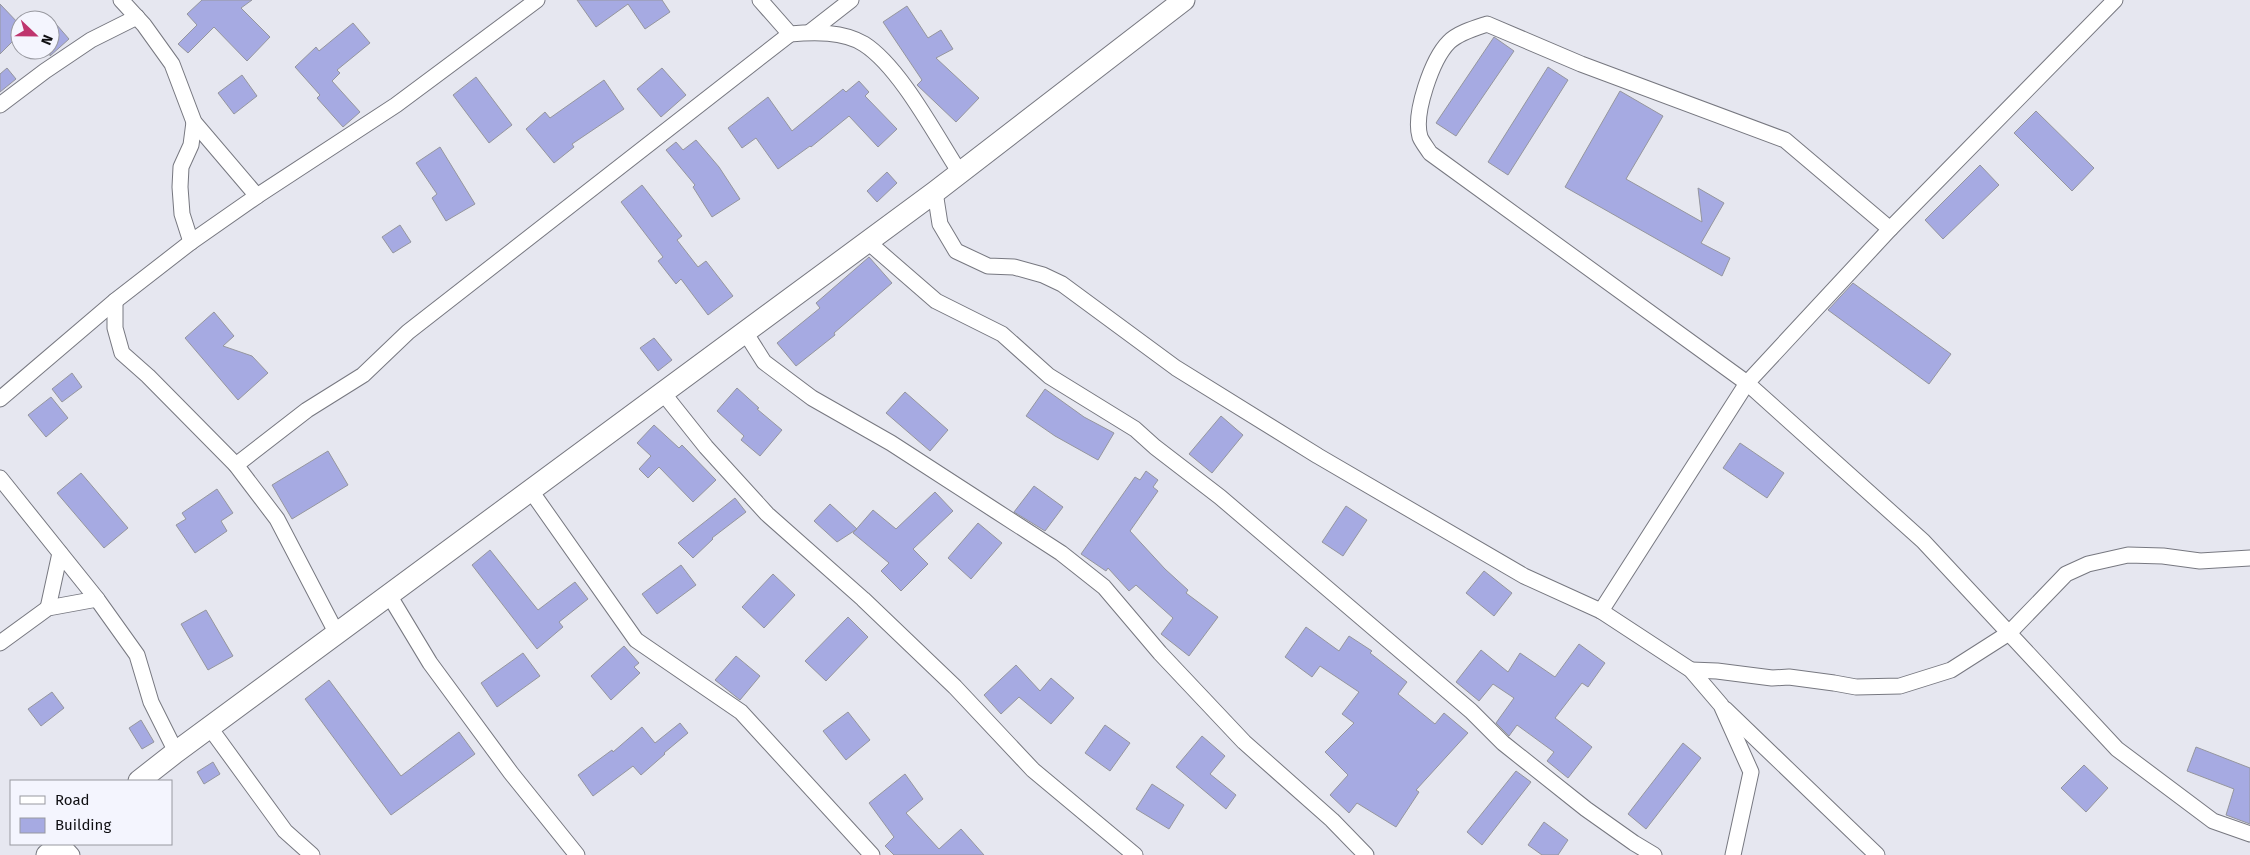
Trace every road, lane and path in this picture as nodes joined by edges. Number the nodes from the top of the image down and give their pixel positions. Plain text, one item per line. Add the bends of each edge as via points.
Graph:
1 (121, 0) edge
2 (537, 0) edge
3 (760, 0) edge
4 (851, 0) edge
5 (1184, 0) edge
6 (2116, 0) edge
7 (136, 17) junction
8 (810, 32) junction
9 (790, 34) junction
10 (0, 105) edge
11 (194, 122) junction
12 (960, 173) junction
13 (935, 192) junction
14 (257, 196) junction
15 (1890, 228) junction
16 (191, 242) junction
17 (868, 242) junction
18 (115, 301) junction
19 (746, 332) junction
20 (1747, 383) junction
21 (663, 394) junction
22 (0, 399) edge
23 (236, 465) junction
24 (0, 478) edge
25 (531, 491) junction
26 (60, 553) junction
27 (2250, 558) edge
28 (389, 595) junction
29 (97, 599) junction
30 (48, 608) junction
31 (1601, 611) junction
32 (2009, 633) junction
33 (337, 634) junction
34 (0, 643) edge
35 (1691, 670) junction
36 (1721, 705) junction
37 (210, 728) junction
38 (176, 752) junction
39 (1770, 753) junction
40 (1751, 772) junction
41 (140, 780) edge
42 (2250, 834) edge
43 (61, 845) edge
44 (63, 845) edge
45 (47, 855) edge
46 (72, 855) edge
47 (312, 855) edge
48 (577, 855) edge
49 (872, 855) edge
50 (1135, 855) edge
51 (1366, 855) edge
52 (1654, 855) edge
53 (1733, 855) edge
54 (1877, 855) edge

1 - 7 street
2 - 14 street via 396,105
3 - 9 street
4 - 8 street
5 - 12 street
6 - 15 street
7 - 10 street via 91,40
7 - 11 street via 172,64
8 - 9 street
8 - 12 street via 837,34 864,44 894,70
9 - 23 street via 408,332 363,375 307,410
11 - 14 street
11 - 16 street via 192,145 181,167 180,186 182,214
12 - 13 street
13 - 17 street
13 - 31 street via 940,224 956,251 988,266 1043,275 1062,284 1176,368 1318,456 1524,576
14 - 16 street
15 - 20 street
15 - 20 street via 1785,140 1580,64 1487,24 1450,41 1437,58 1425,85 1420,113 1420,136 1430,153
16 - 18 street
17 - 19 street
17 - 52 street via 936,301 1002,334 1049,376 1135,429 1220,497 1471,711 1503,743 1586,809
18 - 22 street
18 - 23 street via 115,328 122,353
19 - 21 street
19 - 51 street via 764,362 812,398 891,443 996,510 1061,553 1104,587 1160,653 1244,742 1332,820
20 - 31 street
20 - 32 street via 1923,541
21 - 25 street
21 - 50 street via 767,514 864,599 955,687 1033,770
23 - 33 street via 277,519
24 - 26 street
25 - 28 street
25 - 49 street via 636,640 740,712
26 - 29 street
26 - 30 street
27 - 32 street via 2200,561 2128,555 2088,564 2066,574
28 - 33 street
28 - 48 street via 430,663 511,773
29 - 30 street
29 - 38 street via 137,655 151,702
30 - 34 street
31 - 35 street
32 - 35 street via 1952,670 1900,686 1856,687
32 - 42 street via 2117,749 2213,821
33 - 37 street
35 - 36 street
36 - 39 street
36 - 40 street
37 - 38 street
37 - 47 street via 285,831
38 - 41 street
39 - 40 street
39 - 54 street
40 - 53 street
43 - 45 street
44 - 46 street

